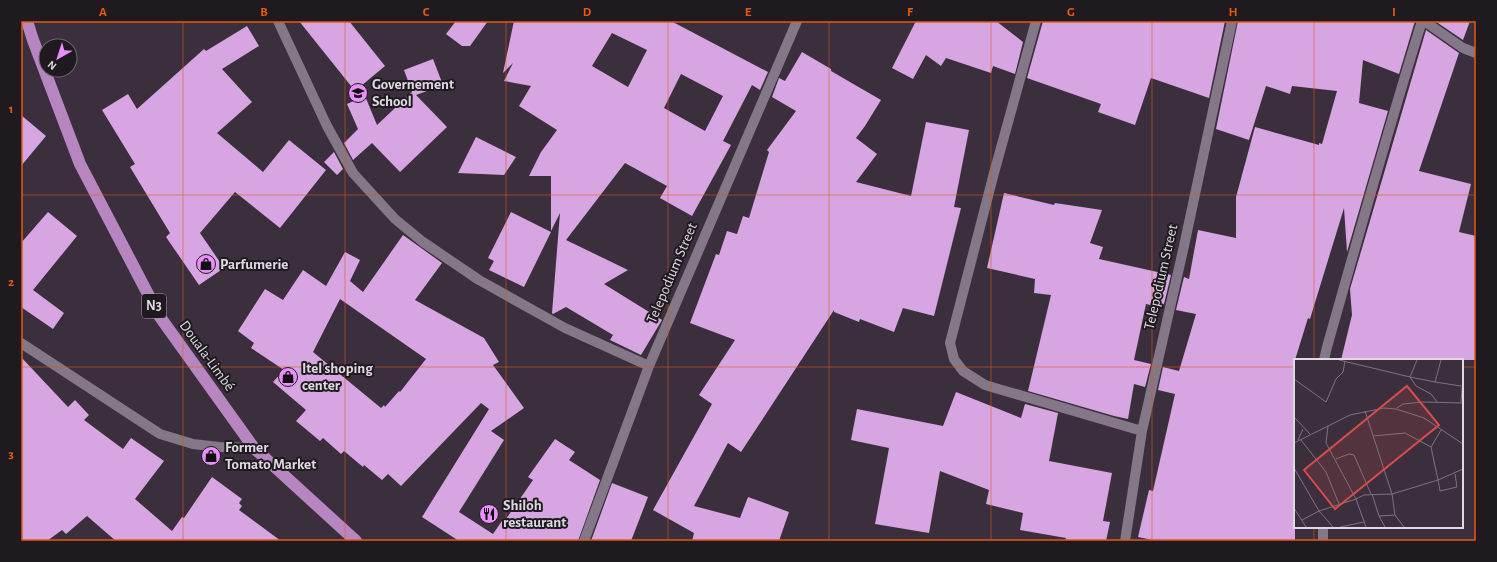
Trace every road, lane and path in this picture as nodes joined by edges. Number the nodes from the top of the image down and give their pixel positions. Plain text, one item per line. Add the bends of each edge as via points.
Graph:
1 (27, 21) edge
2 (278, 21) edge
3 (797, 21) edge
4 (1036, 21) edge
5 (1232, 21) edge
6 (1423, 21) edge
7 (1476, 52) edge
8 (21, 343) edge
9 (1324, 359) edge
10 (649, 366) junction
11 (1142, 431) junction
12 (254, 448) junction
13 (1322, 528) edge
14 (356, 541) edge
15 (584, 541) edge
16 (1125, 541) edge
17 (1323, 541) edge

1 - 12 highway, Douala-Limbé / N3 via 80,164 160,317
2 - 10 street via 327,126 353,173 395,219 479,280 566,328
3 - 10 street, Telepodium Street
4 - 11 street via 950,343 954,359 963,371 985,384
5 - 11 street, Telepodium Street
6 - 7 street via 1463,48
6 - 9 street via 1393,112
8 - 12 street via 160,434 193,444
10 - 15 street, Telepodium Street
11 - 16 street, Telepodium Street
12 - 14 highway, Douala-Limbé / N3
13 - 17 street

